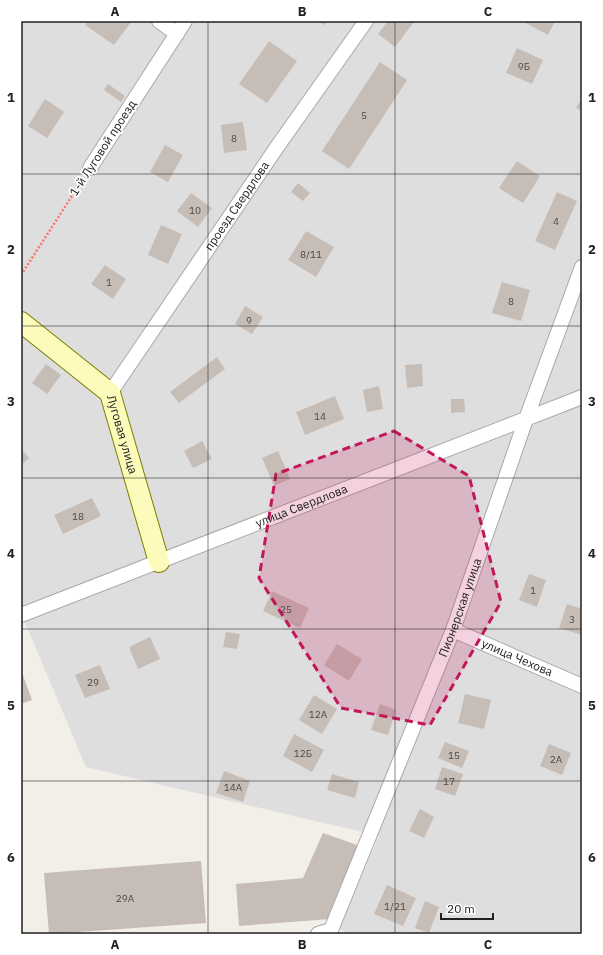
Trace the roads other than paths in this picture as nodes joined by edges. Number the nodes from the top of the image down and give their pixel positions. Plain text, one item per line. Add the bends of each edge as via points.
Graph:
1 (159, 21) edge
2 (185, 21) edge
3 (366, 21) edge
4 (177, 34) junction
5 (90, 168) road end
6 (582, 267) edge
7 (21, 322) edge
8 (110, 393) junction
9 (582, 397) edge
10 (526, 419) junction
11 (159, 562) junction
12 (21, 615) edge
13 (453, 630) junction
14 (582, 686) edge
15 (329, 933) edge

1 - 4 street
2 - 4 street, 1-й Луговой проезд
3 - 8 street, проезд Свердлова
4 - 5 street, 1-й Луговой проезд
6 - 10 street, Пионерская улица
7 - 8 street, Луговая улица
8 - 11 street, Луговая улица
9 - 10 street, улица Свердлова
10 - 11 street, улица Свердлова
10 - 13 street, Пионерская улица
11 - 12 street, улица Свердлова
13 - 14 street, улица Чехова
13 - 15 street, Пионерская улица

